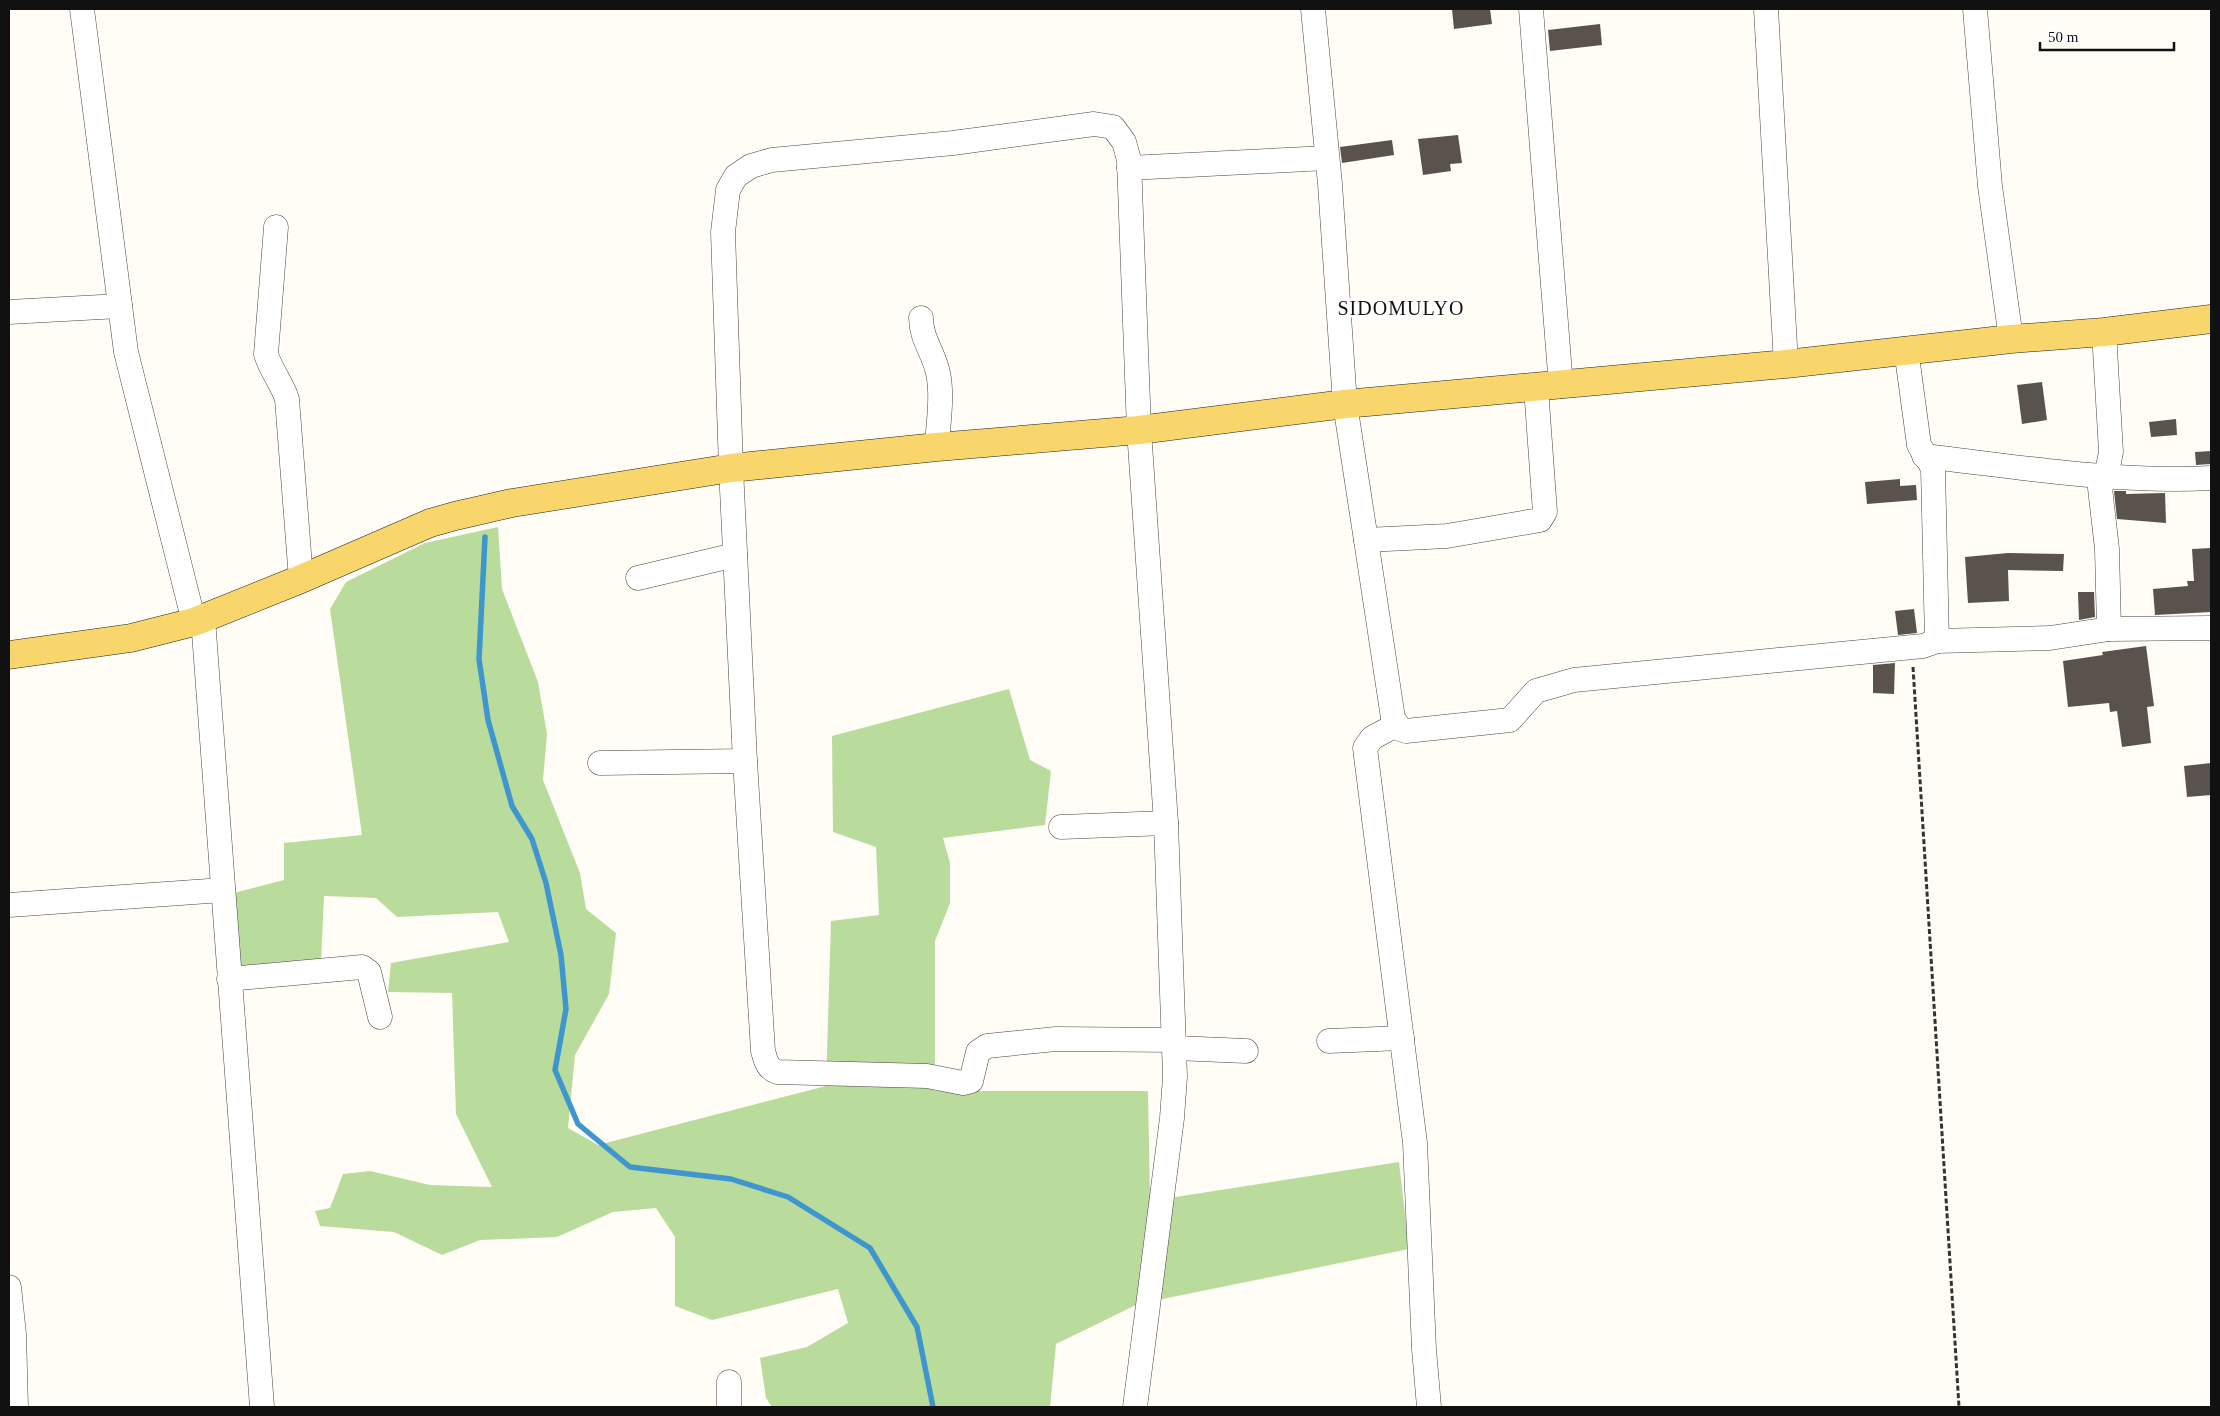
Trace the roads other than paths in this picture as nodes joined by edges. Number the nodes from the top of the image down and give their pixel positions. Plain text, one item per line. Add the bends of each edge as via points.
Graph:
1 (82, 9) edge
2 (1313, 9) edge
3 (1531, 9) edge
4 (1766, 9) edge
5 (1975, 9) edge
6 (1327, 158) junction
7 (1129, 168) junction
8 (276, 227) dead end
9 (120, 306) junction
10 (9, 312) edge
11 (921, 318) dead end
12 (2211, 319) edge
13 (2104, 332) junction
14 (2011, 339) junction
15 (1906, 349) junction
16 (1786, 364) junction
17 (1549, 387) junction
18 (1345, 404) junction
19 (1139, 430) junction
20 (937, 447) junction
21 (1924, 456) junction
22 (731, 468) junction
23 (2106, 477) junction
24 (2211, 478) edge
25 (1366, 540) junction
26 (736, 555) junction
27 (638, 578) dead end
28 (301, 579) junction
29 (199, 620) junction
30 (2211, 628) edge
31 (2109, 629) junction
32 (1937, 641) junction
33 (9, 655) edge
34 (1396, 725) junction
35 (745, 761) junction
36 (600, 763) dead end
37 (1166, 823) junction
38 (1061, 827) dead end
39 (223, 890) junction
40 (9, 905) edge
41 (230, 979) junction
42 (380, 1017) dead end
43 (1402, 1038) junction
44 (1329, 1041) dead end
45 (1174, 1044) junction
46 (1246, 1051) dead end
47 (9, 1287) edge
48 (729, 1382) dead end
49 (16, 1407) edge
50 (262, 1407) edge
51 (729, 1407) edge
52 (1135, 1407) edge
53 (1429, 1407) edge

1 - 9 street
2 - 6 street
3 - 17 street
4 - 16 street
5 - 14 street via 1990,186
6 - 7 street
6 - 18 street
7 - 19 street
7 - 22 street via 1120,134 1113,127 1094,124 953,143 772,160 751,166 736,176 728,190 723,232
8 - 28 street via 266,354 287,399
9 - 10 street
9 - 29 street via 126,352
11 - 20 street via 922,333 939,381
12 - 13 main road
13 - 14 main road
13 - 23 street via 2111,452
14 - 15 main road
15 - 16 main road
15 - 21 street via 1919,445
16 - 17 main road
17 - 18 main road
17 - 25 street via 1545,512 1540,520 1447,536
18 - 19 main road
18 - 25 street
19 - 20 main road
19 - 37 street
20 - 22 main road
21 - 23 street
21 - 32 street via 1934,475
22 - 26 street
22 - 28 main road via 512,503 455,516 430,523
23 - 24 street
23 - 31 street via 2100,488 2107,549
25 - 34 street
26 - 27 street
26 - 35 street
28 - 29 main road
29 - 33 main road via 131,638
29 - 39 street
30 - 31 street
31 - 32 street via 2050,638
32 - 34 street via 1574,680 1536,691 1510,720 1411,731
34 - 43 street via 1372,738 1366,748
35 - 36 street
35 - 45 street via 763,1051 770,1069 777,1072 927,1076 963,1083 971,1081 978,1052 987,1046 1056,1039
37 - 38 street
37 - 45 street
39 - 40 street
39 - 41 street
41 - 42 street via 362,967 369,972
41 - 50 street
43 - 44 street
43 - 53 street via 1416,1143
45 - 46 street
45 - 52 street via 1176,1077 1172,1118
47 - 49 street
48 - 51 street

